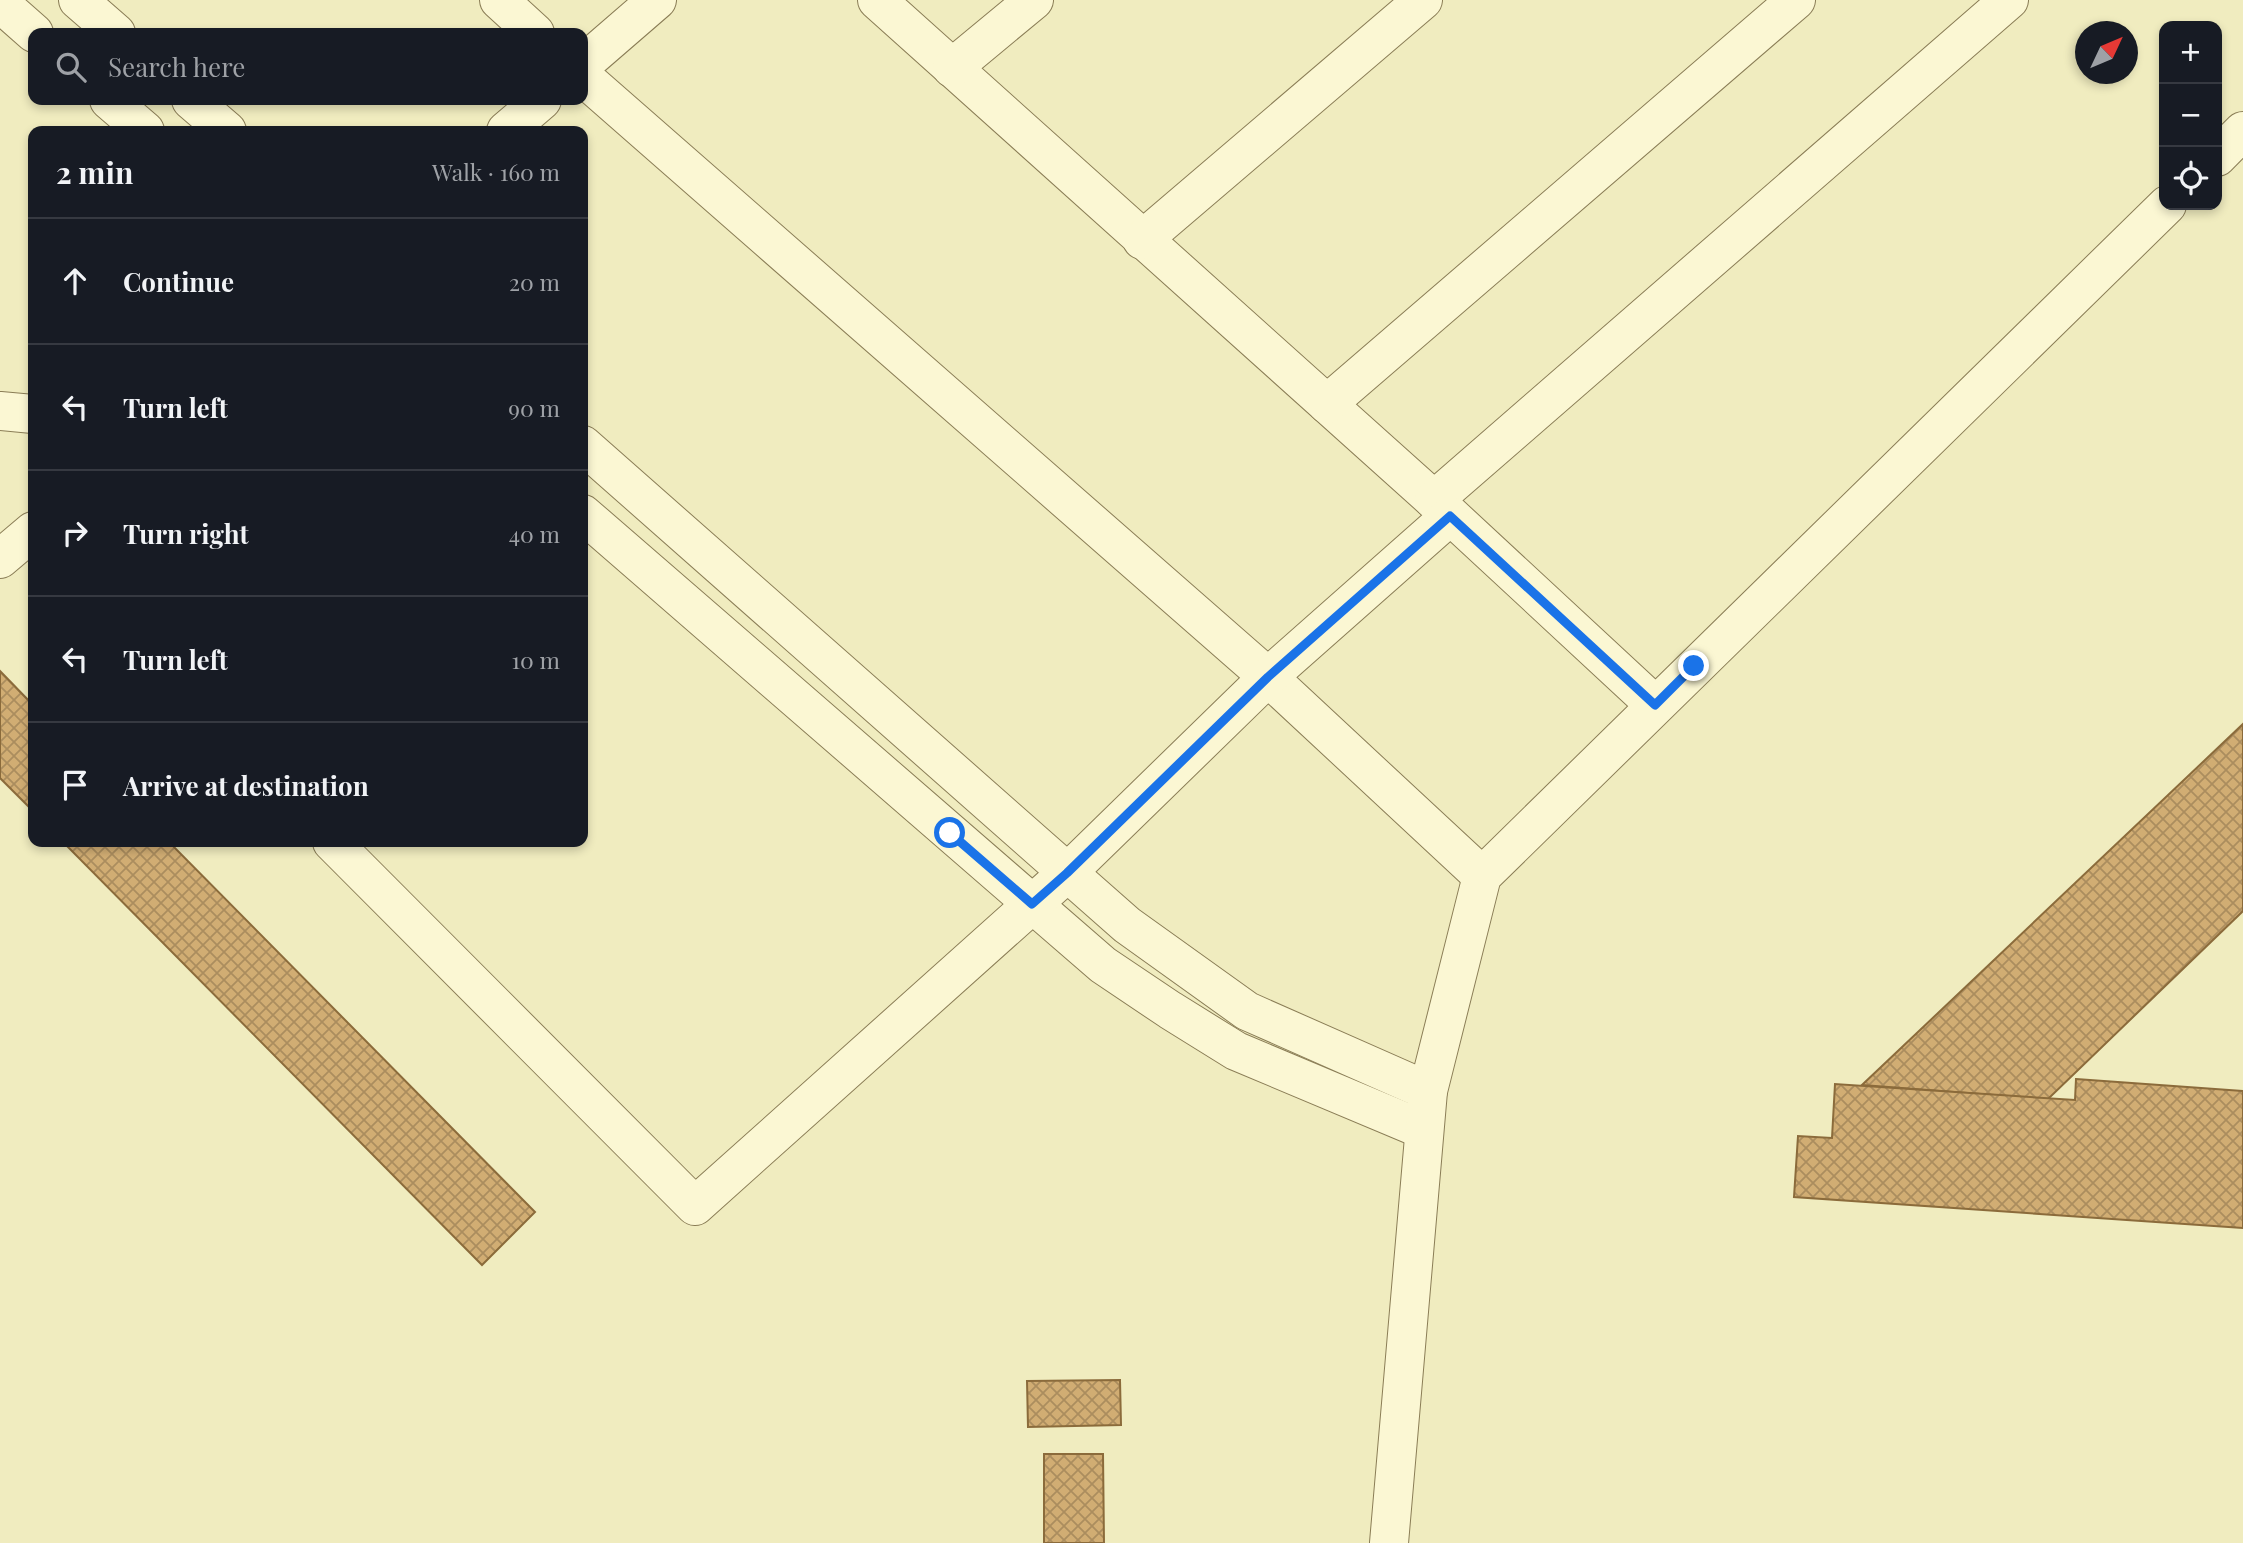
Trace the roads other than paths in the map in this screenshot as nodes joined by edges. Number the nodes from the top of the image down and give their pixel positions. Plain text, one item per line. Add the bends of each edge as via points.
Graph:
1 (78, 0) edge
2 (499, 0) edge
3 (657, 0) edge
4 (877, 0) edge
5 (1034, 0) edge
6 (1423, 0) edge
7 (1796, 0) edge
8 (2009, 0) edge
9 (0, 3) edge
10 (28, 28) edge
11 (110, 28) edge
12 (530, 28) edge
13 (588, 60) edge
14 (952, 68) junction
15 (588, 81) edge
16 (115, 105) edge
17 (197, 105) edge
18 (536, 105) edge
19 (139, 126) edge
20 (221, 126) edge
21 (512, 126) edge
22 (2243, 131) edge
23 (2222, 152) edge
24 (2163, 210) edge
25 (1142, 240) junction
26 (1327, 404) junction
27 (0, 411) edge
28 (28, 414) edge
29 (588, 449) edge
30 (1442, 508) junction
31 (588, 518) edge
32 (1268, 677) junction
33 (1655, 705) junction
34 (337, 847) edge
35 (1067, 873) junction
36 (1482, 876) junction
37 (1032, 904) junction
38 (1428, 1091) junction
39 (1424, 1130) junction
40 (1389, 1543) edge

1 - 11 street
2 - 12 street
3 - 13 street
4 - 14 street
5 - 14 street
6 - 25 street
7 - 26 street
8 - 30 street
9 - 10 street
14 - 25 street
15 - 32 street
16 - 19 street
17 - 20 street
18 - 21 street
22 - 23 street
24 - 33 street
25 - 26 street
26 - 30 street
27 - 28 street
29 - 35 street
30 - 32 street
30 - 33 street
31 - 37 street
32 - 35 street
32 - 36 street
33 - 36 street
34 - 37 street via 695,1206
35 - 37 street
35 - 38 street via 1127,925 1247,1011
36 - 38 street
37 - 39 street via 1103,965 1236,1051
38 - 39 street
39 - 40 street

